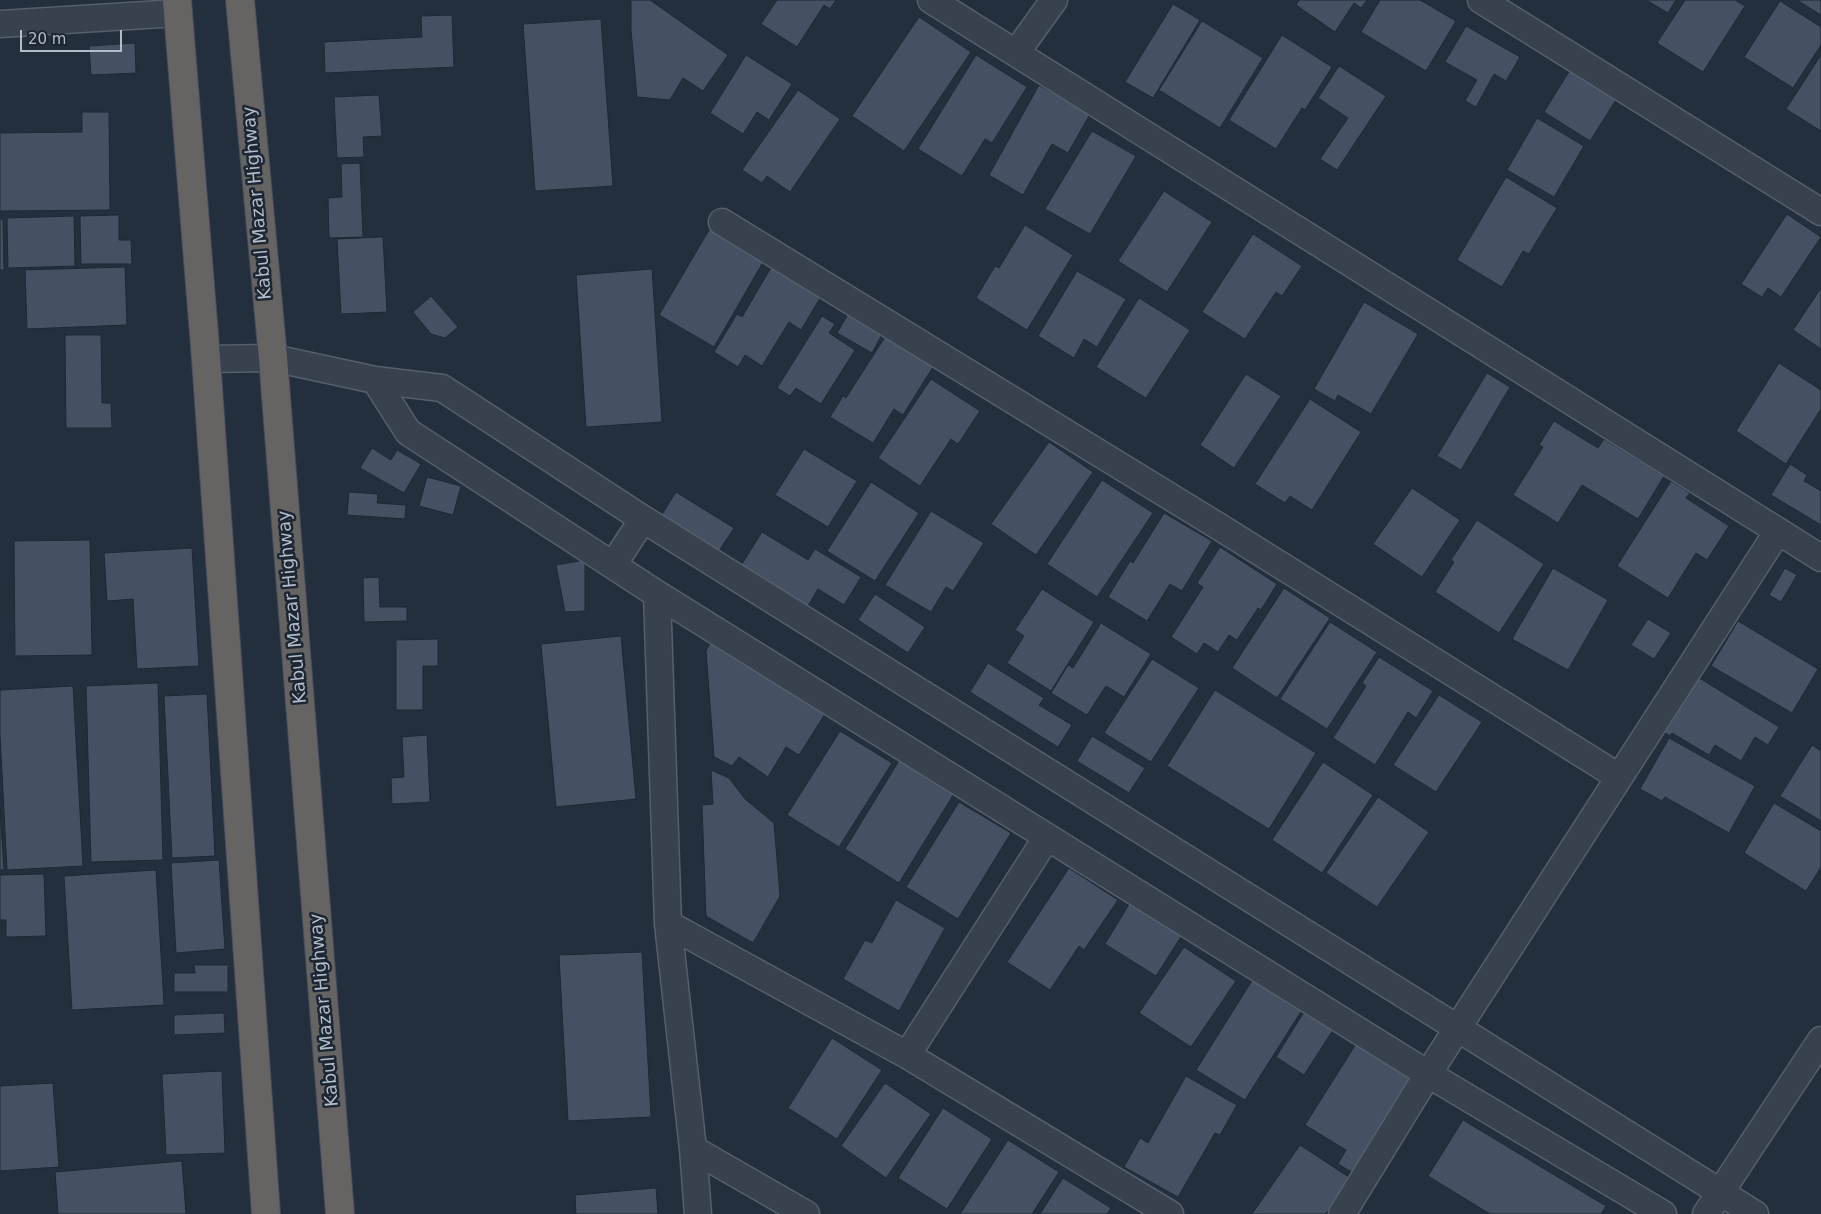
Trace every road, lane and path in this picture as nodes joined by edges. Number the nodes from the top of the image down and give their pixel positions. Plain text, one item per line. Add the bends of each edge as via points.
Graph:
1 (240, 0) edge
2 (931, 0) edge
3 (1054, 0) edge
4 (1480, 0) edge
5 (177, 6) edge
6 (0, 24) edge
7 (1016, 53) junction
8 (1821, 212) edge
9 (722, 222) dead end
10 (273, 358) junction
11 (206, 359) junction
12 (376, 380) junction
13 (643, 519) junction
14 (1778, 531) junction
15 (1821, 558) edge
16 (613, 565) junction
17 (657, 594) junction
18 (1619, 777) junction
19 (1047, 837) junction
20 (668, 924) junction
21 (1458, 1028) junction
22 (1821, 1040) edge
23 (908, 1055) junction
24 (1428, 1074) junction
25 (693, 1149) junction
26 (1721, 1192) junction
27 (266, 1214) edge
28 (340, 1214) edge
29 (698, 1214) edge
30 (806, 1214) edge
31 (1170, 1214) edge
32 (1342, 1214) edge
33 (1663, 1214) edge
34 (1706, 1214) edge
35 (1755, 1214) edge

1 - 10 highway, Kabul Mazar Highway
2 - 7 street
3 - 7 street
4 - 8 street
5 - 6 street
5 - 11 highway
7 - 14 street
9 - 18 street
10 - 11 street
10 - 12 street
10 - 28 highway, Kabul Mazar Highway
11 - 27 highway
12 - 13 street via 442,388
12 - 16 street via 408,432
13 - 16 street
13 - 21 street
14 - 15 street
14 - 18 street
16 - 17 street
17 - 19 street
17 - 20 street
18 - 21 street
19 - 23 street
19 - 24 street
20 - 23 street
20 - 25 street
21 - 24 street
21 - 26 street
22 - 26 street
23 - 31 street
24 - 32 street
24 - 33 street
25 - 29 street
25 - 30 street
26 - 34 street
26 - 35 street

